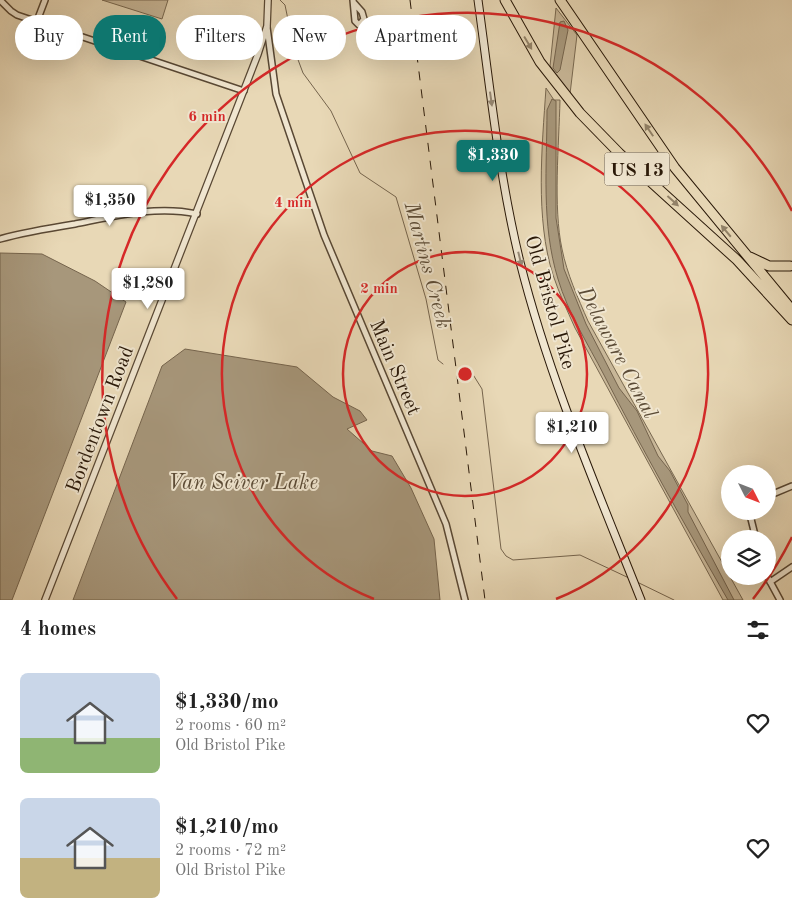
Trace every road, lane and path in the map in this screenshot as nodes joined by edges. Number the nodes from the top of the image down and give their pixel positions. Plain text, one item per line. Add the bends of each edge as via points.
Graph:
1 (0, 0) edge
2 (45, 0) edge
3 (268, 0) edge
4 (478, 0) edge
5 (505, 0) edge
6 (560, 0) edge
7 (21, 15) edge
8 (39, 15) edge
9 (267, 26) junction
10 (83, 37) edge
11 (244, 91) junction
12 (197, 214) junction
13 (0, 239) edge
14 (742, 251) junction
15 (791, 266) edge
16 (792, 310) edge
17 (792, 320) edge
18 (792, 486) edge
19 (776, 493) edge
20 (792, 567) edge
21 (776, 575) edge
22 (772, 585) edge
23 (45, 600) edge
24 (466, 600) edge
25 (641, 600) edge
26 (780, 600) edge

1 - 7 street via 10,11
2 - 8 street
3 - 9 street, Main Street
4 -> 25 main road, Old Bristol Pike via 505,192 520,262 575,432
5 -> 17 highway, US 13 via 540,62 580,113 619,153 726,249
14 -> 6 highway, US 13 via 664,152
9 - 11 street, Bordentown Road
9 - 24 street, Main Street via 276,94 317,216 446,524
10 - 11 street
11 - 12 street, Bordentown Road
12 - 13 street via 162,210 24,232
12 - 23 street, Bordentown Road
14 - 15 highway via 765,265
14 - 16 highway, US 13
18 - 19 street
20 - 21 street
22 - 26 street

